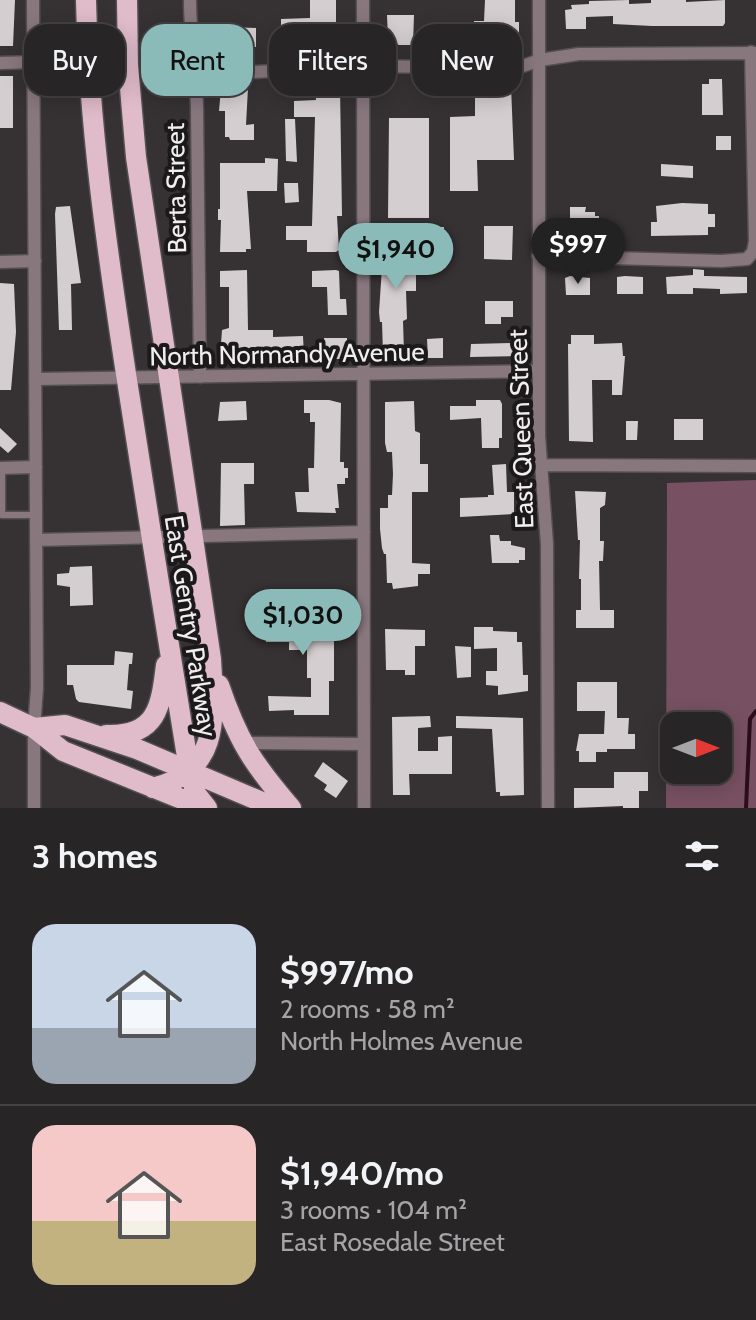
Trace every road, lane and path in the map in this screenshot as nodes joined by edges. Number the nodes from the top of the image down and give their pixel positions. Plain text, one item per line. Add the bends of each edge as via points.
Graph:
1 (33, 0) edge
2 (86, 0) edge
3 (127, 0) edge
4 (190, 0) edge
5 (363, 0) edge
6 (539, 0) edge
7 (33, 24) edge
8 (190, 24) edge
9 (363, 24) edge
10 (754, 52) edge
11 (540, 60) junction
12 (24, 62) edge
13 (0, 63) edge
14 (396, 66) edge
15 (34, 96) edge
16 (196, 96) edge
17 (364, 96) edge
18 (538, 256) junction
19 (35, 261) junction
20 (0, 262) edge
21 (539, 371) junction
22 (362, 375) junction
23 (169, 377) junction
24 (200, 377) junction
25 (127, 378) junction
26 (36, 379) junction
27 (541, 465) junction
28 (756, 466) edge
29 (36, 467) junction
30 (1, 468) edge
31 (36, 515) junction
32 (364, 532) junction
33 (191, 536) junction
34 (150, 537) junction
35 (36, 540) junction
36 (168, 637) junction
37 (211, 659) junction
38 (0, 712) edge
39 (34, 728) junction
40 (90, 734) junction
41 (242, 743) junction
42 (364, 744) junction
43 (189, 769) junction
44 (153, 788) junction
45 (34, 808) edge
46 (206, 808) edge
47 (276, 808) edge
48 (291, 808) edge
49 (364, 808) edge
50 (548, 808) edge

1 - 7 street
2 - 25 main road, East Gentry Parkway via 95,152
3 - 23 main road, East Gentry Parkway via 133,134
4 - 8 street, Berta Street
5 - 9 street
6 - 11 street, East Queen Street
10 - 11 street via 579,54
10 - 18 street via 755,241 747,259
11 - 14 street via 517,68
11 - 18 street, East Queen Street
12 - 13 street
15 - 19 street
16 - 24 street, Berta Street
17 - 22 street
18 - 21 street, East Queen Street
19 - 20 street
19 - 26 street
21 - 22 street, North Normandy Avenue
21 - 27 street, East Queen Street
22 - 24 street, North Normandy Avenue
22 - 32 street
23 - 24 street, North Normandy Avenue
23 - 25 street, North Normandy Avenue
23 - 33 main road, East Gentry Parkway
25 - 26 street, North Normandy Avenue
25 - 34 main road, East Gentry Parkway
26 - 29 street
27 - 28 street
27 - 50 street, East Queen Street via 547,544
29 - 30 street
29 - 31 street
30 - 31 lane via 2,515
31 - 35 street
32 - 33 street
32 - 42 street
33 - 34 street
33 - 37 main road, East Gentry Parkway
34 - 35 street
34 - 36 main road, East Gentry Parkway
35 - 39 street
36 - 40 main road via 155,716 129,734
36 - 43 main road, East Gentry Parkway
37 - 41 main road
37 - 43 main road, East Gentry Parkway via 212,732
38 - 39 main road
39 - 40 main road via 65,725
39 - 44 main road via 63,751
39 - 45 street
40 - 43 main road
41 - 42 street
41 - 48 main road
42 - 49 street
43 - 44 main road
43 - 46 main road
43 - 47 main road
44 - 46 main road

